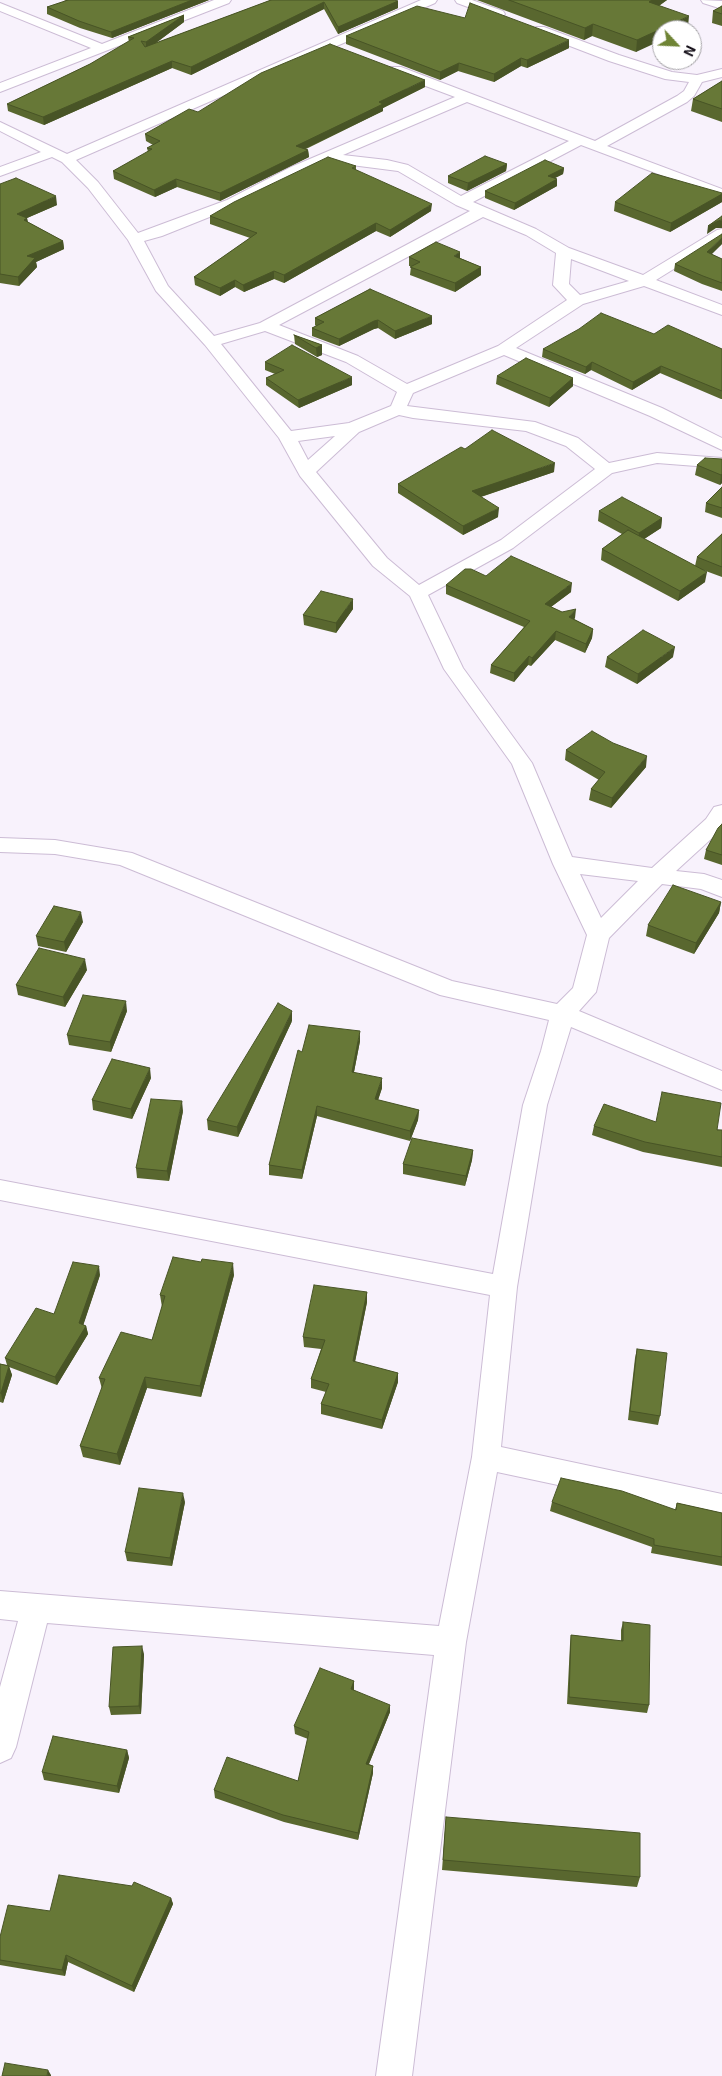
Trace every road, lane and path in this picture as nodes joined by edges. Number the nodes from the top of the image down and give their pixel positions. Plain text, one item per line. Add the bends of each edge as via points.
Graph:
1 (431, 0) edge
2 (461, 0) edge
3 (707, 0) edge
4 (218, 1) edge
5 (722, 5) edge
6 (0, 7) edge
7 (329, 44) junction
8 (102, 48) junction
9 (347, 51) edge
10 (384, 65) edge
11 (722, 73) edge
12 (697, 79) junction
13 (0, 88) edge
14 (466, 97) junction
15 (0, 126) edge
16 (581, 140) junction
17 (596, 146) junction
18 (60, 155) junction
19 (325, 157) junction
20 (0, 172) edge
21 (722, 194) edge
22 (461, 202) junction
23 (482, 211) junction
24 (722, 233) edge
25 (135, 238) junction
26 (564, 251) junction
27 (644, 281) junction
28 (577, 301) junction
29 (722, 310) edge
30 (266, 326) junction
31 (211, 342) junction
32 (504, 349) junction
33 (406, 390) junction
34 (398, 409) junction
35 (353, 428) junction
36 (287, 437) junction
37 (722, 445) edge
38 (722, 463) edge
39 (606, 469) junction
40 (306, 472) junction
41 (418, 594) junction
42 (722, 812) edge
43 (0, 845) edge
44 (564, 864) junction
45 (657, 876) junction
46 (722, 889) edge
47 (598, 935) junction
48 (562, 1014) junction
49 (722, 1081) edge
50 (0, 1190) edge
51 (504, 1287) junction
52 (486, 1457) junction
53 (722, 1507) edge
54 (0, 1605) edge
55 (36, 1608) junction
56 (452, 1642) junction
57 (0, 1746) edge
58 (394, 2076) edge

1 - 7 street
2 - 12 street via 647,69
3 - 5 street
4 - 8 street
6 - 8 street
7 - 9 street
7 - 18 street
8 - 13 street
10 - 14 street
11 - 12 street
12 - 17 street via 682,99
14 - 16 street
14 - 19 street
15 - 18 street
16 - 17 street
16 - 22 street
17 - 21 street
18 - 20 street
18 - 25 street via 93,185
19 - 22 street via 402,168
19 - 25 street via 232,203 157,233
22 - 23 street
23 - 26 street via 531,232
23 - 30 street
24 - 27 street
25 - 31 street via 161,288
26 - 27 street
26 - 28 street via 561,286
27 - 28 street
27 - 29 street
28 - 32 street
30 - 31 street
30 - 33 street via 352,360
31 - 36 street
32 - 33 street
32 - 37 street via 656,412
33 - 34 street
34 - 35 street
34 - 39 street via 529,426 572,442
35 - 36 street
35 - 40 street
36 - 40 street
38 - 39 street via 657,458
39 - 41 street via 507,544
40 - 41 street via 380,562
41 - 44 street via 454,670 522,762
42 - 45 street via 714,824
43 - 48 street via 55,847 124,858 448,988
44 - 45 street
44 - 47 street
45 - 46 street via 704,882
45 - 47 street
47 - 48 street via 584,992
48 - 49 street
48 - 51 street via 535,1105
50 - 51 street
51 - 52 street
52 - 53 street
52 - 56 street
54 - 55 street
55 - 56 street
55 - 57 street
56 - 58 street

